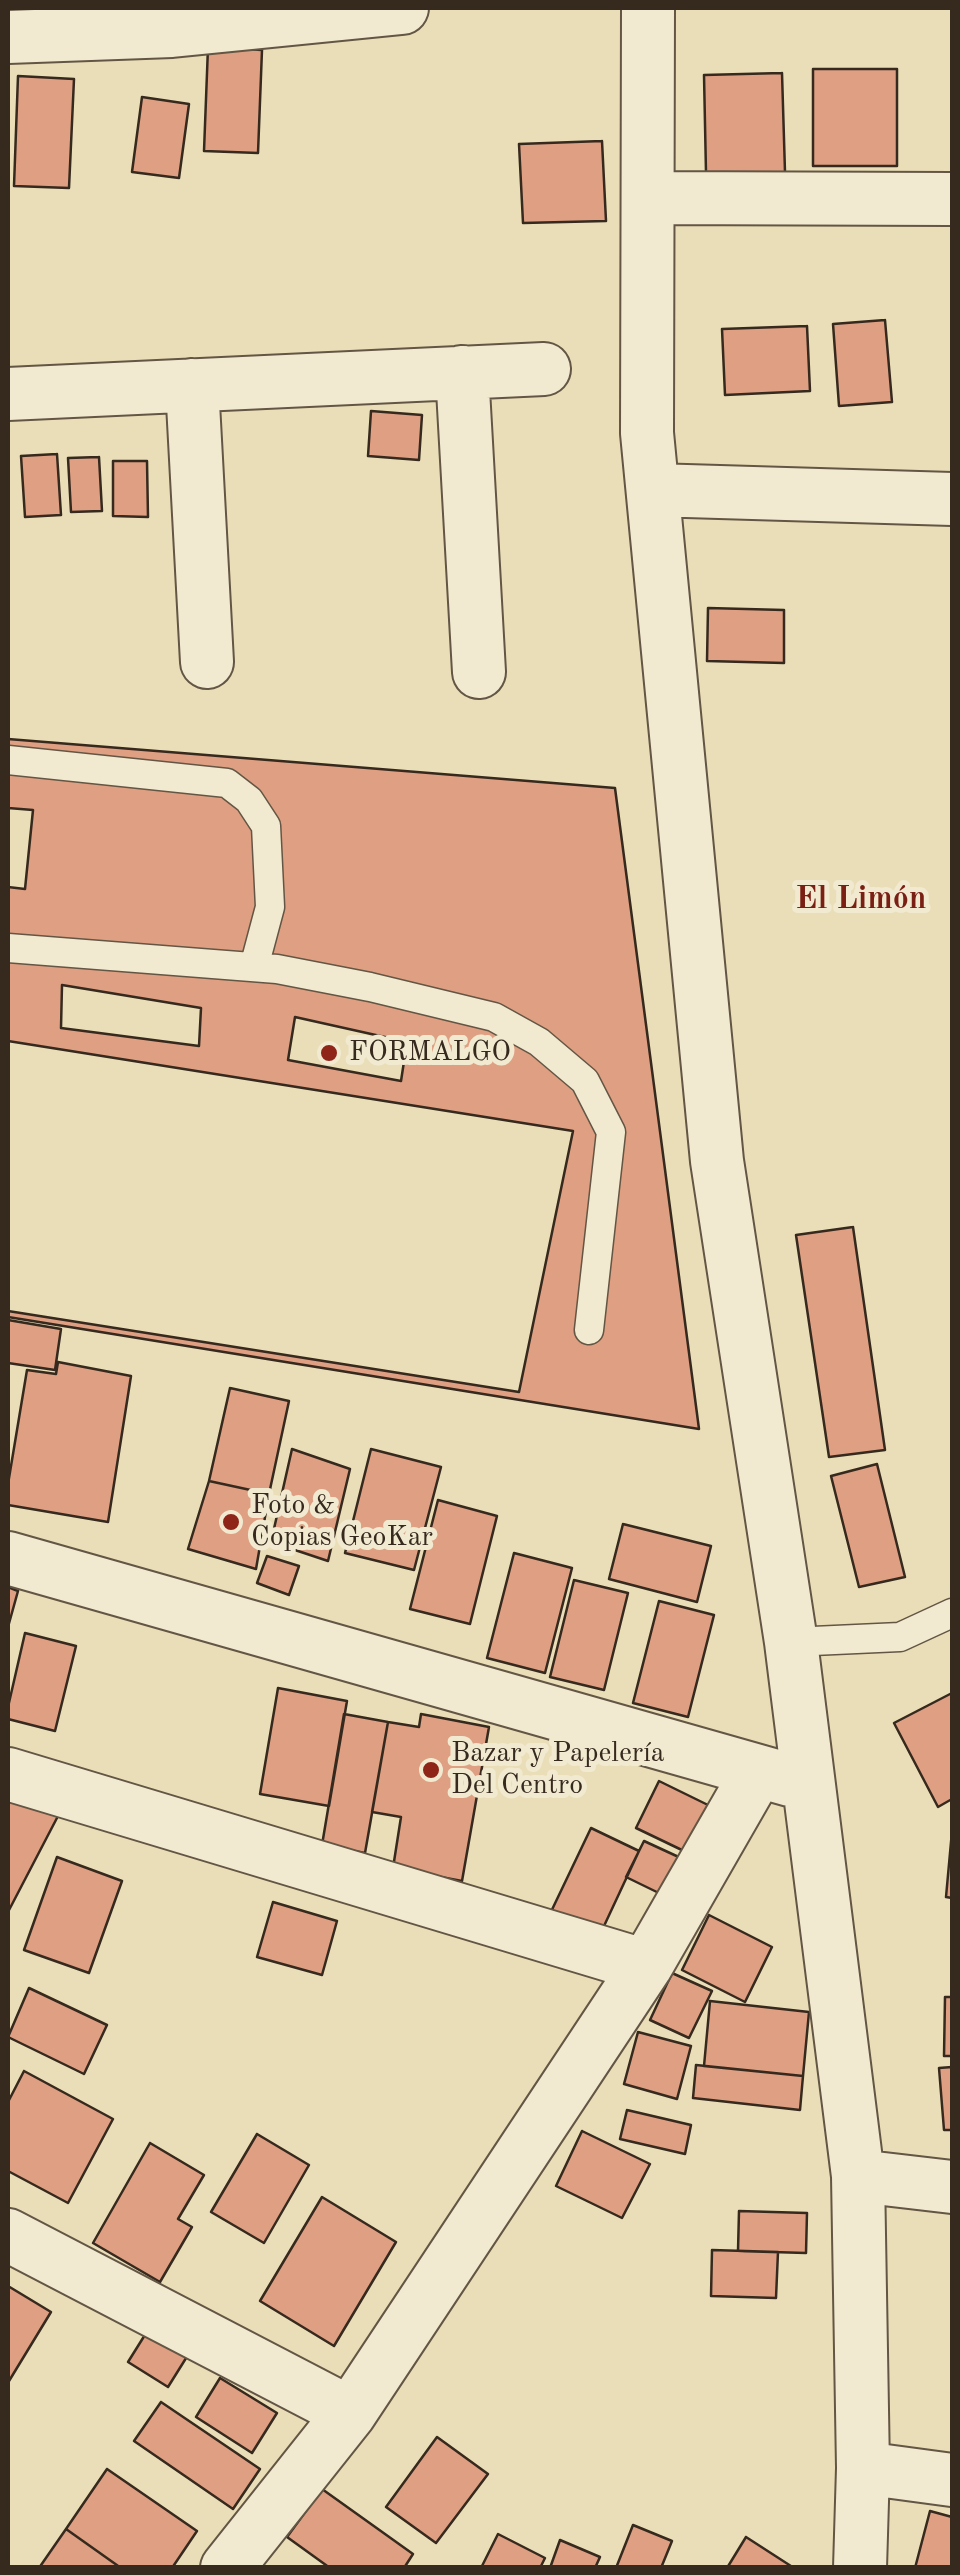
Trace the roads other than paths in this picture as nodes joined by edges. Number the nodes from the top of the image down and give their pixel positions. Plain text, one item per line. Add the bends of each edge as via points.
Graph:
1 (402, 8) edge
2 (648, 8) edge
3 (8, 37) edge
4 (648, 198) junction
5 (952, 198) edge
6 (544, 369) dead end
7 (462, 372) junction
8 (192, 385) junction
9 (8, 394) edge
10 (653, 490) junction
11 (952, 499) edge
12 (207, 662) dead end
13 (478, 672) dead end
14 (8, 760) edge
15 (8, 948) edge
16 (254, 966) junction
17 (589, 1330) dead end
18 (8, 1558) edge
19 (952, 1613) edge
20 (791, 1642) junction
21 (758, 1771) junction
22 (8, 1774) edge
23 (811, 1786) junction
24 (646, 1966) junction
25 (858, 2176) junction
26 (952, 2187) edge
27 (8, 2234) edge
28 (350, 2413) junction
29 (863, 2468) junction
30 (952, 2480) edge
31 (227, 2568) edge
32 (860, 2568) edge

1 - 3 street via 172,31
2 - 4 street
4 - 5 street
4 - 10 street via 647,433
6 - 7 street
7 - 8 street
7 - 13 street
8 - 9 street
8 - 12 street
10 - 11 street
10 - 20 street via 717,1161
14 - 16 lane via 227,783 249,800 266,826 270,906
15 - 16 lane
16 - 17 lane via 494,1017 538,1042 585,1082 611,1132
18 - 21 street
19 - 20 lane via 900,1638
20 - 23 street
21 - 23 street
21 - 24 street
22 - 24 street
23 - 25 street
24 - 28 street
25 - 26 street
25 - 29 street
27 - 28 street
28 - 31 street
29 - 30 street
29 - 32 street

